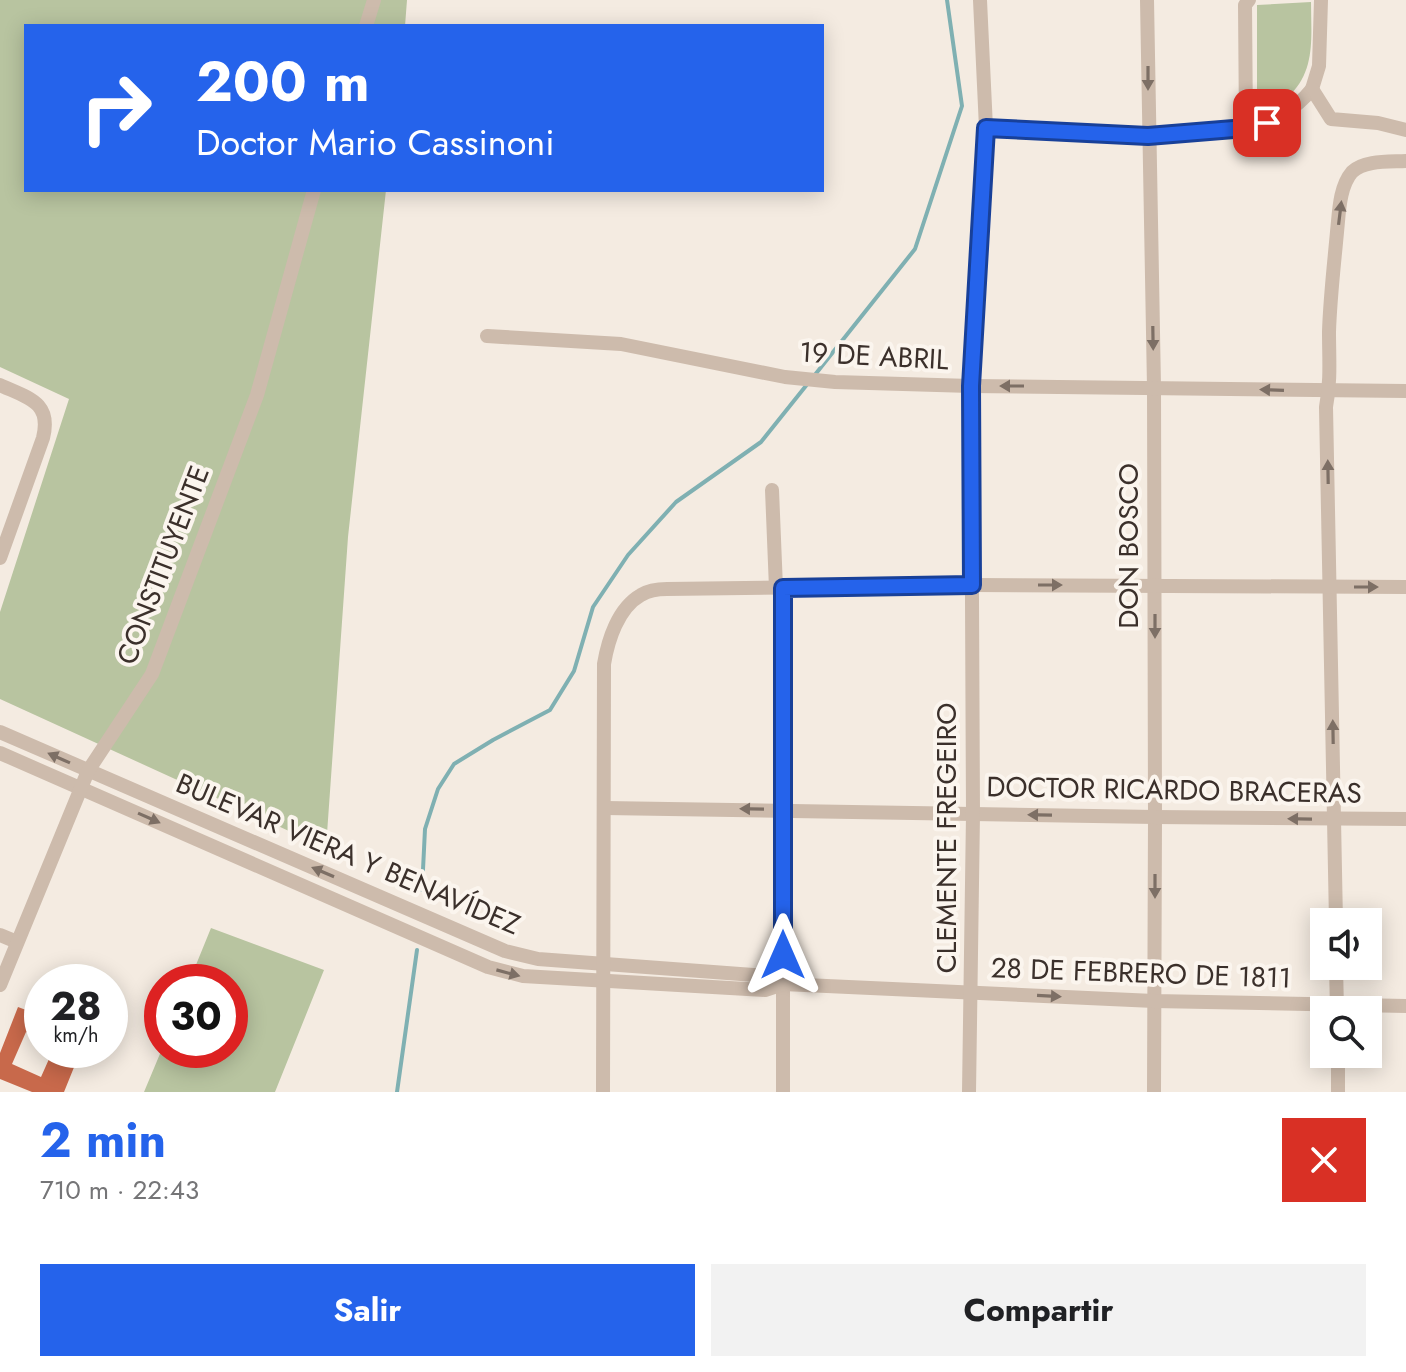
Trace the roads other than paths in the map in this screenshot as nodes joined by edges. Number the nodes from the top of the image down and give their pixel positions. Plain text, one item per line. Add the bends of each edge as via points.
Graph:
1 (374, 0) edge
2 (980, 0) edge
3 (1147, 0) edge
4 (1249, 0) edge
5 (1321, 0) edge
6 (367, 24) edge
7 (1312, 89) junction
8 (986, 128) junction
9 (1246, 128) junction
10 (1406, 130) edge
11 (1148, 136) junction
12 (1406, 161) edge
13 (313, 192) edge
14 (487, 336) dead end
15 (0, 385) edge
16 (971, 386) junction
17 (1154, 387) junction
18 (1406, 391) edge
19 (1329, 392) junction
20 (772, 490) dead end
21 (0, 557) edge
22 (972, 585) junction
23 (1155, 586) junction
24 (1330, 587) junction
25 (1406, 587) edge
26 (780, 588) junction
27 (0, 732) edge
28 (0, 753) edge
29 (88, 771) junction
30 (81, 788) junction
31 (605, 808) junction
32 (783, 810) junction
33 (973, 814) junction
34 (1155, 817) junction
35 (1334, 819) junction
36 (1406, 819) edge
37 (1336, 908) edge
38 (0, 935) edge
39 (17, 942) junction
40 (604, 965) junction
41 (604, 982) junction
42 (783, 984) junction
43 (0, 985) edge
44 (971, 993) junction
45 (1154, 1001) junction
46 (1406, 1006) edge
47 (1310, 1007) edge
48 (1382, 1007) edge
49 (1338, 1068) edge
50 (603, 1092) edge
51 (783, 1092) edge
52 (969, 1092) edge
53 (1154, 1092) edge
54 (1338, 1092) edge

1 - 6 street
2 - 8 street, CLEMENTE FREGEIRO
3 -> 11 street, DON BOSCO
4 - 9 street
5 - 7 street via 1319,66
7 - 9 street via 1282,115
7 - 10 street via 1331,119
8 - 11 street
8 - 16 street, CLEMENTE FREGEIRO
9 - 11 street
11 -> 17 street, DON BOSCO
19 -> 12 street via 1330,313 1346,181 1359,167
13 - 29 street, CONSTITUYENTE via 257,395 152,674
14 - 16 street, 19 DE ABRIL via 621,344 802,379
15 - 21 street via 37,403 45,415 43,438
17 -> 16 street, 19 DE ABRIL
16 - 22 street, CLEMENTE FREGEIRO
19 -> 17 street, 19 DE ABRIL
17 - 23 street, DON BOSCO
18 - 19 street, 19 DE ABRIL
24 -> 19 street
20 - 26 street
22 -> 23 street
22 - 26 street
22 - 33 street, CLEMENTE FREGEIRO
23 - 24 street
23 -> 34 street, DON BOSCO
24 -> 25 street
35 -> 24 street
26 - 31 street via 654,590 626,608 604,664
26 - 32 street
29 -> 27 street, BULEVAR VIERA Y BENAVÍDEZ
28 - 30 street, BULEVAR VIERA Y BENAVÍDEZ
29 - 30 street, CONSTITUYENTE
40 -> 29 street, BULEVAR VIERA Y BENAVÍDEZ via 505,951
30 - 39 street, CONSTITUYENTE
30 -> 41 street, BULEVAR VIERA Y BENAVÍDEZ via 488,967 536,978
32 -> 31 street, DOCTOR RICARDO BRACERAS
31 - 40 street
32 - 33 street, DOCTOR RICARDO BRACERAS
32 - 42 street
34 -> 33 street, DOCTOR RICARDO BRACERAS
33 - 44 street, CLEMENTE FREGEIRO
35 -> 34 street, DOCTOR RICARDO BRACERAS
34 -> 45 street, DON BOSCO
35 - 36 street, DOCTOR RICARDO BRACERAS
35 - 37 street
38 - 39 street
39 - 43 street, CONSTITUYENTE
40 - 41 street
40 - 42 street, BULEVAR VIERA Y BENAVÍDEZ via 766,976
41 - 42 street, BULEVAR VIERA Y BENAVÍDEZ via 765,990
41 - 50 street
42 - 44 street, BULEVAR VIERA Y BENAVÍDEZ
42 - 51 street
44 -> 45 street, 28 DE FEBRERO DE 1811
44 - 52 street, CLEMENTE FREGEIRO
45 - 47 street, 28 DE FEBRERO DE 1811
45 - 53 street, DON BOSCO
46 - 48 street, 28 DE FEBRERO DE 1811
49 - 54 street

